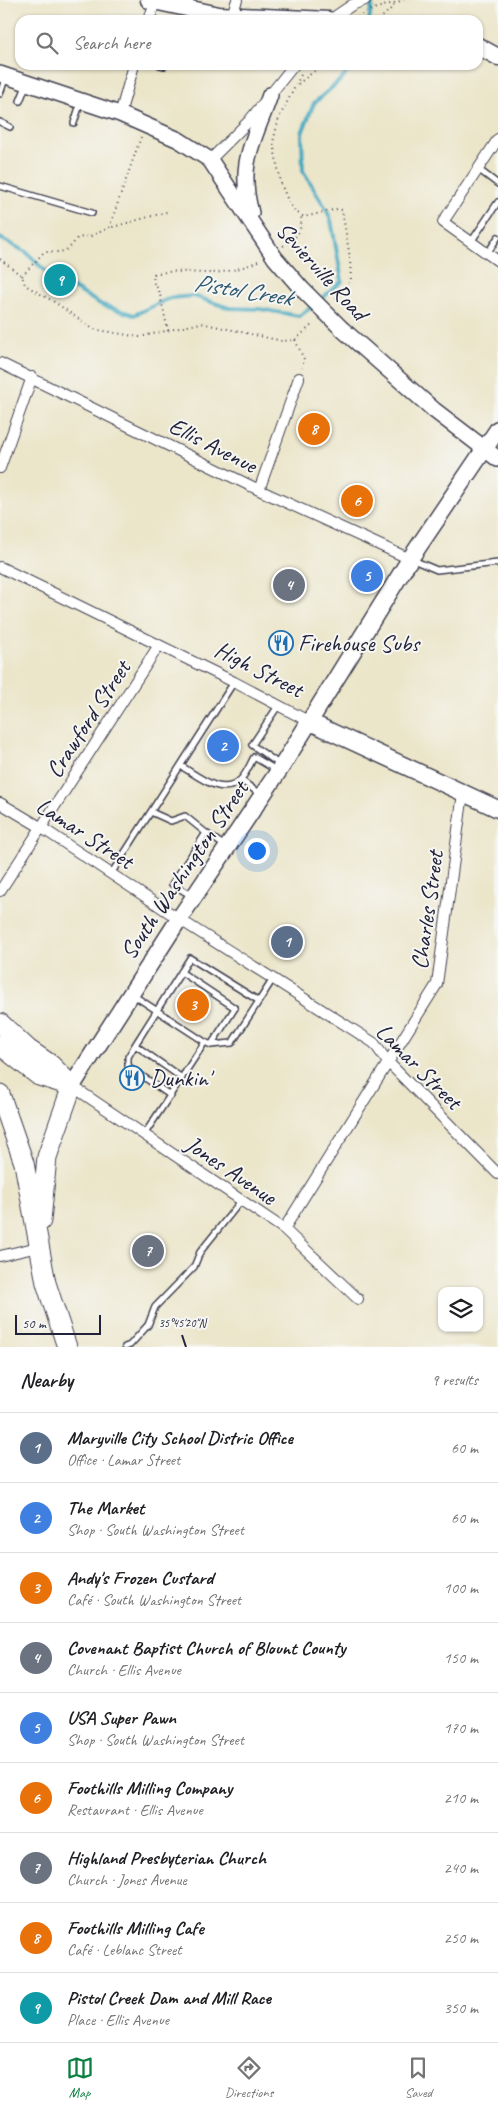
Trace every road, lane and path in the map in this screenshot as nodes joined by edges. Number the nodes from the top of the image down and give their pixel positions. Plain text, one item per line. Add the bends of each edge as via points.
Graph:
1 (365, 0) edge
2 (404, 0) edge
3 (152, 1) edge
4 (399, 1) junction
5 (236, 10) edge
6 (150, 15) edge
7 (283, 15) edge
8 (337, 15) edge
9 (361, 15) edge
10 (384, 15) edge
11 (483, 49) edge
12 (498, 57) edge
13 (133, 70) edge
14 (290, 70) edge
15 (304, 70) dead end
16 (316, 70) edge
17 (3, 75) edge
18 (27, 83) junction
19 (296, 85) junction
20 (0, 94) edge
21 (270, 95) junction
22 (20, 101) dead end
23 (81, 101) junction
24 (120, 114) junction
25 (0, 122) edge
26 (74, 122) dead end
27 (10, 127) dead end
28 (143, 133) dead end
29 (498, 139) edge
30 (210, 160) junction
31 (478, 169) junction
32 (498, 184) edge
33 (0, 186) edge
34 (498, 202) edge
35 (170, 211) dead end
36 (92, 213) dead end
37 (301, 215) junction
38 (109, 228) junction
39 (256, 229) junction
40 (498, 237) edge
41 (471, 243) junction
42 (283, 246) dead end
43 (487, 254) junction
44 (0, 259) edge
45 (262, 259) dead end
46 (498, 261) edge
47 (22, 276) junction
48 (336, 299) dead end
49 (314, 324) dead end
50 (168, 332) junction
51 (295, 340) junction
52 (0, 362) edge
53 (32, 377) junction
54 (299, 378) joint
55 (498, 429) edge
56 (491, 454) edge
57 (0, 468) edge
58 (259, 490) junction
59 (410, 559) junction
60 (498, 563) edge
61 (0, 568) edge
62 (159, 645) junction
63 (234, 682) junction
64 (278, 706) junction
65 (310, 722) junction
66 (181, 766) junction
67 (280, 769) junction
68 (241, 780) junction
69 (463, 793) junction
70 (262, 796) junction
71 (0, 803) edge
72 (498, 809) edge
73 (151, 812) junction
74 (42, 828) junction
75 (206, 833) junction
76 (227, 848) junction
77 (111, 874) junction
78 (0, 891) edge
79 (193, 897) junction
80 (178, 919) junction
81 (181, 972) junction
82 (273, 979) junction
83 (131, 994) junction
84 (259, 1001) junction
85 (157, 1011) junction
86 (0, 1023) edge
87 (205, 1042) junction
88 (135, 1044) junction
89 (211, 1045) junction
90 (0, 1046) edge
91 (387, 1061) junction
92 (182, 1078) junction
93 (72, 1086) junction
94 (0, 1094) edge
95 (171, 1096) junction
96 (144, 1135) junction
97 (498, 1174) edge
98 (241, 1200) junction
99 (284, 1229) junction
100 (38, 1247) junction
101 (0, 1256) edge
102 (358, 1299) dead end
103 (67, 1347) edge
104 (125, 1347) edge

1 - 8 street
2 - 4 path
3 - 5 main road via 206,14
3 - 6 street
4 - 9 path
4 - 10 path
5 - 7 main road
11 - 12 main road
13 - 24 street
14 - 21 street
15 - 19 path
16 - 19 path
17 - 18 street, Sevierville Road
17 - 20 lane
18 - 22 lane
18 - 23 street, Sevierville Road
19 - 37 path via 279,118 273,142 281,184 289,203
21 - 30 street
21 - 39 street via 244,174
23 - 24 street, Sevierville Road
23 - 26 lane
24 - 30 street, Sevierville Road via 179,140
25 - 27 lane
28 - 38 path
29 - 31 street
30 - 39 street, Sevierville Road
31 - 32 lane
31 - 41 street via 443,222
33 - 36 lane
34 - 41 lane
35 - 38 path
37 - 42 path via 298,236
37 - 48 path via 342,210 351,280
38 - 47 path via 77,238 70,249 42,254
39 - 56 street, Sevierville Road, bridge via 275,258 342,329 434,410
40 - 43 lane
41 - 43 street
43 - 46 street
44 - 47 path
45 - 50 path via 249,266 224,271 154,274 153,282 159,290
47 - 50 path via 25,285 92,328 139,337
49 - 51 path
50 - 51 path via 201,323
51 - 54 path via 304,359
52 - 53 street, Ellis Avenue
53 - 57 street
53 - 58 street, Ellis Avenue
54 - 58 street
55 - 56 main road, South Washington Street
56 - 59 main road, South Washington Street
58 - 59 street, Ellis Avenue
59 - 60 lane via 438,570
59 - 65 main road, South Washington Street
61 - 62 street, High Street
62 - 63 street, High Street
62 - 74 street, Crawford Street
63 - 64 street, High Street
63 - 66 lane
64 - 65 street, High Street
64 - 67 lane via 252,745
65 - 67 main road, South Washington Street
65 - 69 main road, High Street
66 - 68 lane via 216,786 232,787
66 - 73 lane
67 - 68 lane via 254,757
67 - 70 main road, South Washington Street
68 - 70 lane
69 - 72 main road, High Street
69 - 91 street, Charles Street via 437,984
70 - 76 main road, South Washington Street
71 - 74 street, Lamar Street
73 - 75 lane via 172,821 185,816
73 - 77 lane
74 - 77 street, Lamar Street
74 - 78 street, Crawford Street
75 - 76 lane
75 - 79 lane via 172,884
76 - 79 main road, South Washington Street
77 - 80 street, Lamar Street
79 - 80 main road, South Washington Street
80 - 82 street, Lamar Street
80 - 83 main road, South Washington Street
81 - 84 lane via 190,958
81 - 85 lane
81 - 89 lane via 235,1008
82 - 84 lane
82 - 91 street, Lamar Street via 374,1043
83 - 85 lane
83 - 93 main road, South Washington Street
84 - 89 lane via 232,1043
85 - 87 lane
85 - 88 lane
86 - 93 highway
87 - 89 lane
87 - 92 lane
88 - 92 lane
88 - 95 lane via 128,1057 128,1066
90 - 93 highway via 39,1076
91 - 97 street, Lamar Street
91 - 99 street, Charles Street
92 - 95 lane
93 - 96 street, Jones Avenue
93 - 100 highway via 47,1157
94 - 100 highway via 24,1163
95 - 96 lane
96 - 98 street, Jones Avenue
98 - 99 street, Jones Avenue
98 - 104 lane via 200,1252 194,1267 156,1307 142,1333
99 - 102 street, Jones Avenue
100 - 101 street
100 - 103 highway via 48,1293

